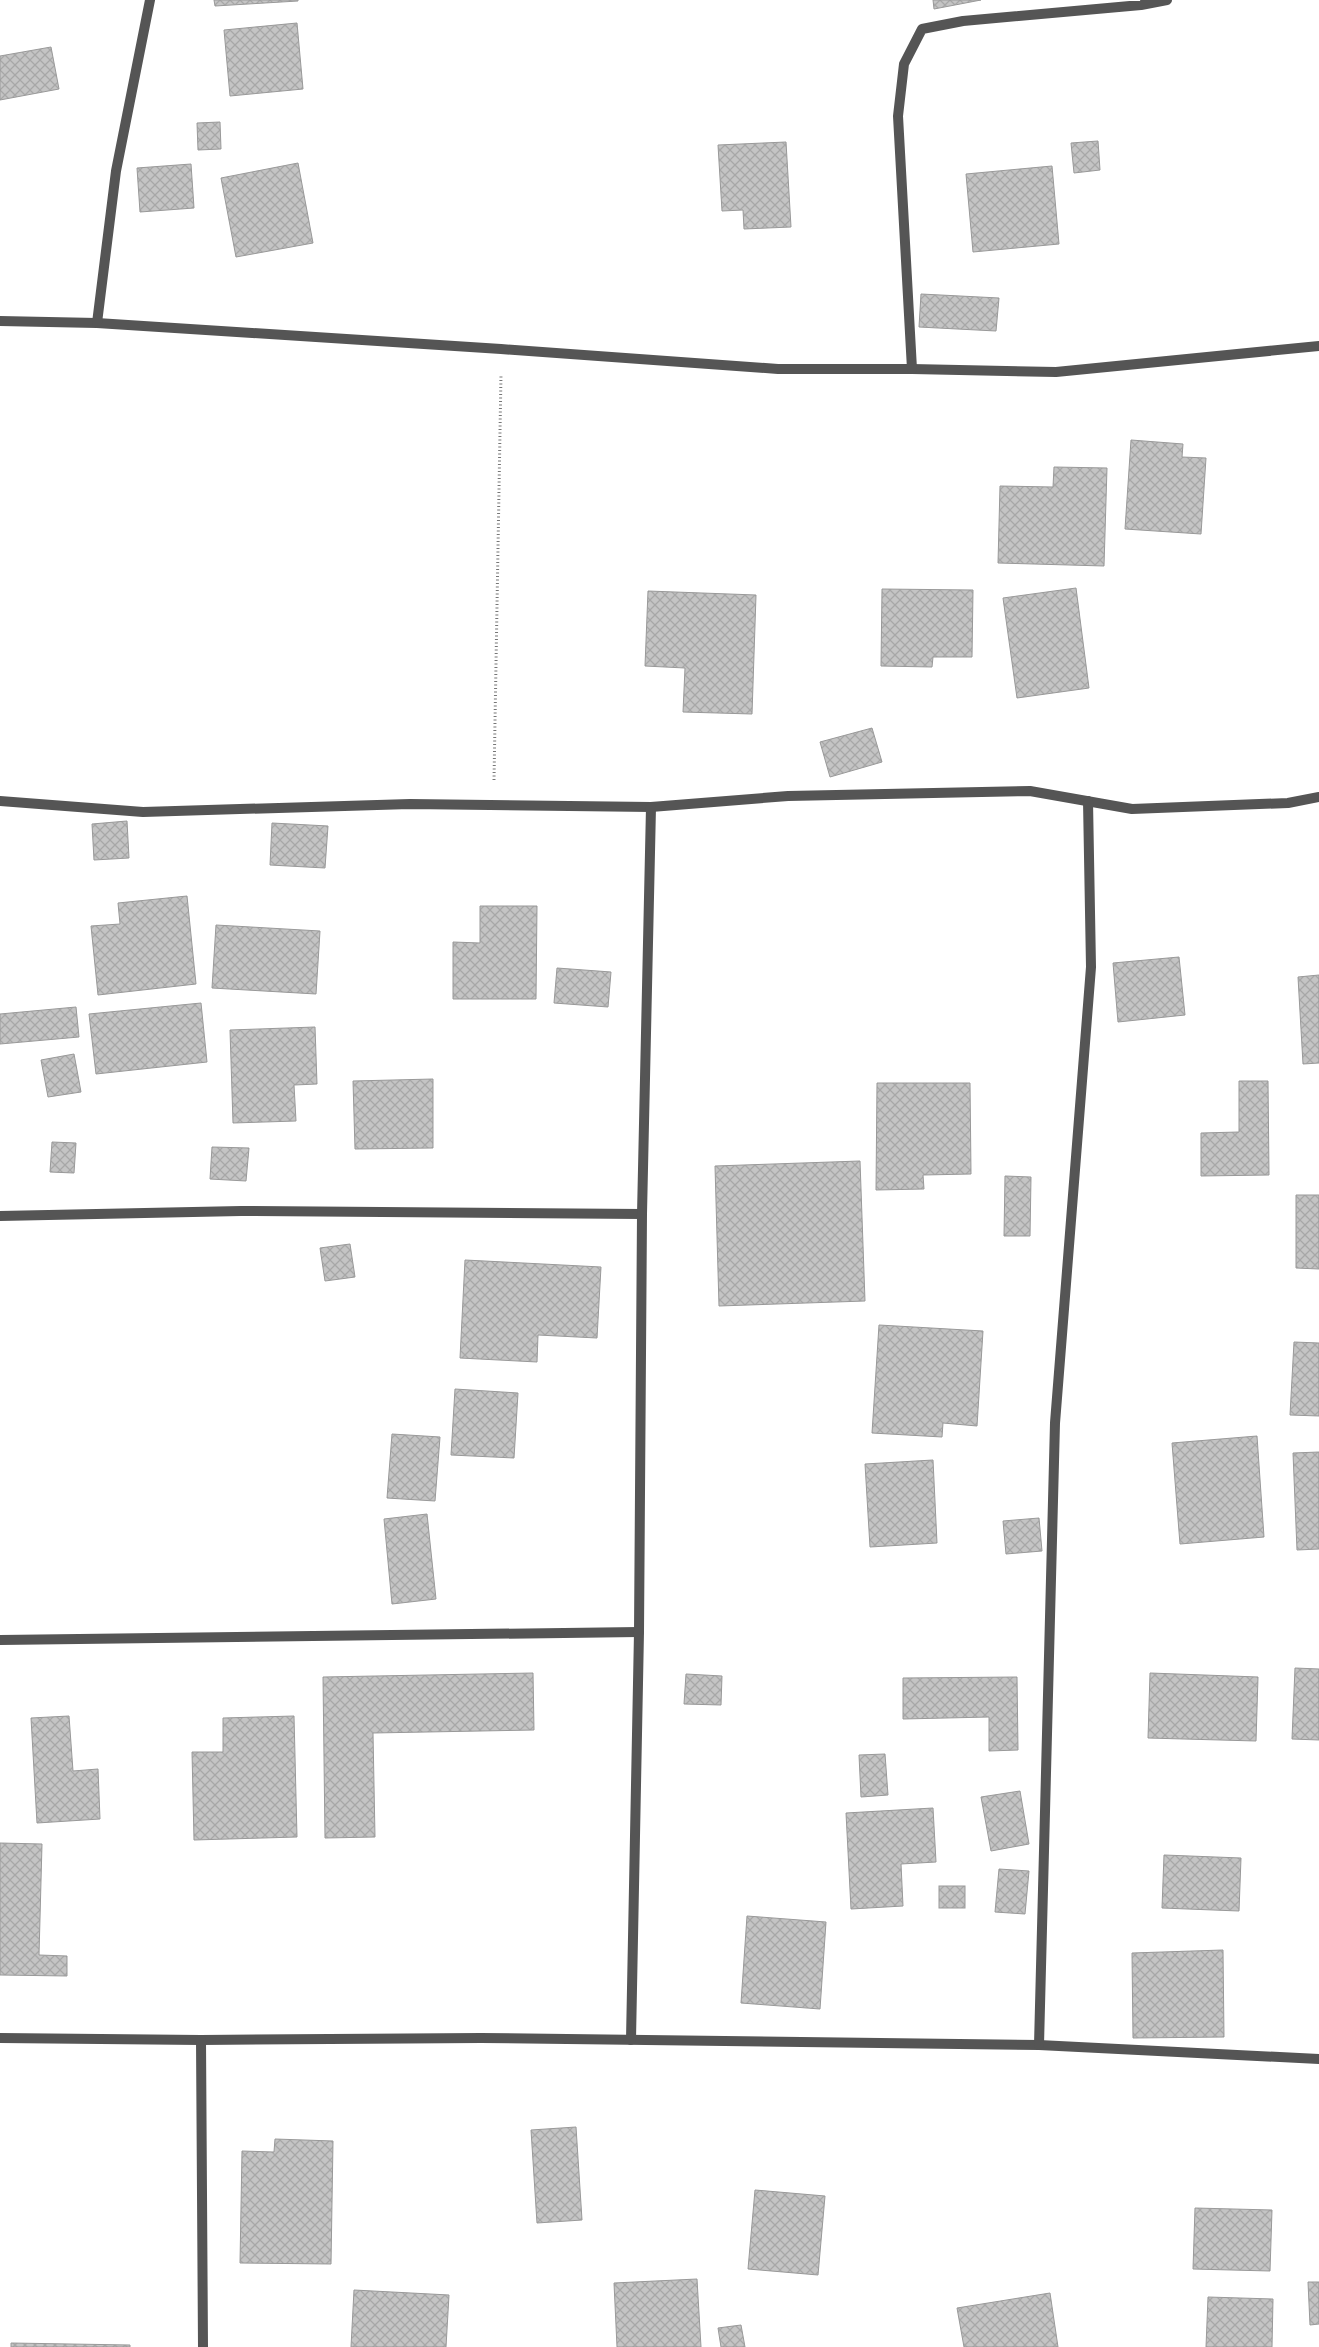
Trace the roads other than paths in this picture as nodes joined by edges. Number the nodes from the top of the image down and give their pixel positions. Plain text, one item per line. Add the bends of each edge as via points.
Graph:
1 (150, 0) edge
2 (1167, 0) edge
3 (0, 321) edge
4 (97, 323) junction
5 (1319, 346) edge
6 (912, 369) junction
7 (1319, 797) edge
8 (1088, 801) junction
9 (0, 802) edge
10 (651, 807) junction
11 (642, 1214) junction
12 (0, 1216) edge
13 (639, 1632) junction
14 (0, 1640) edge
15 (0, 2038) edge
16 (201, 2040) junction
17 (631, 2040) junction
18 (1039, 2046) junction
19 (1319, 2058) edge
20 (203, 2347) edge

1 - 4 street via 116,171
2 - 6 street via 963,21 922,29 904,64 898,116
3 - 4 street
4 - 6 street via 778,369
5 - 6 street via 1056,372
7 - 8 street via 1288,803 1132,809
8 - 10 street via 1030,791 788,796
8 - 18 street via 1090,967 1055,1423
9 - 10 street via 143,812 410,804
10 - 11 street
11 - 12 street via 241,1211
11 - 13 street
13 - 14 street
13 - 17 street
15 - 16 street
16 - 17 street
16 - 20 street
17 - 18 street
18 - 19 street

